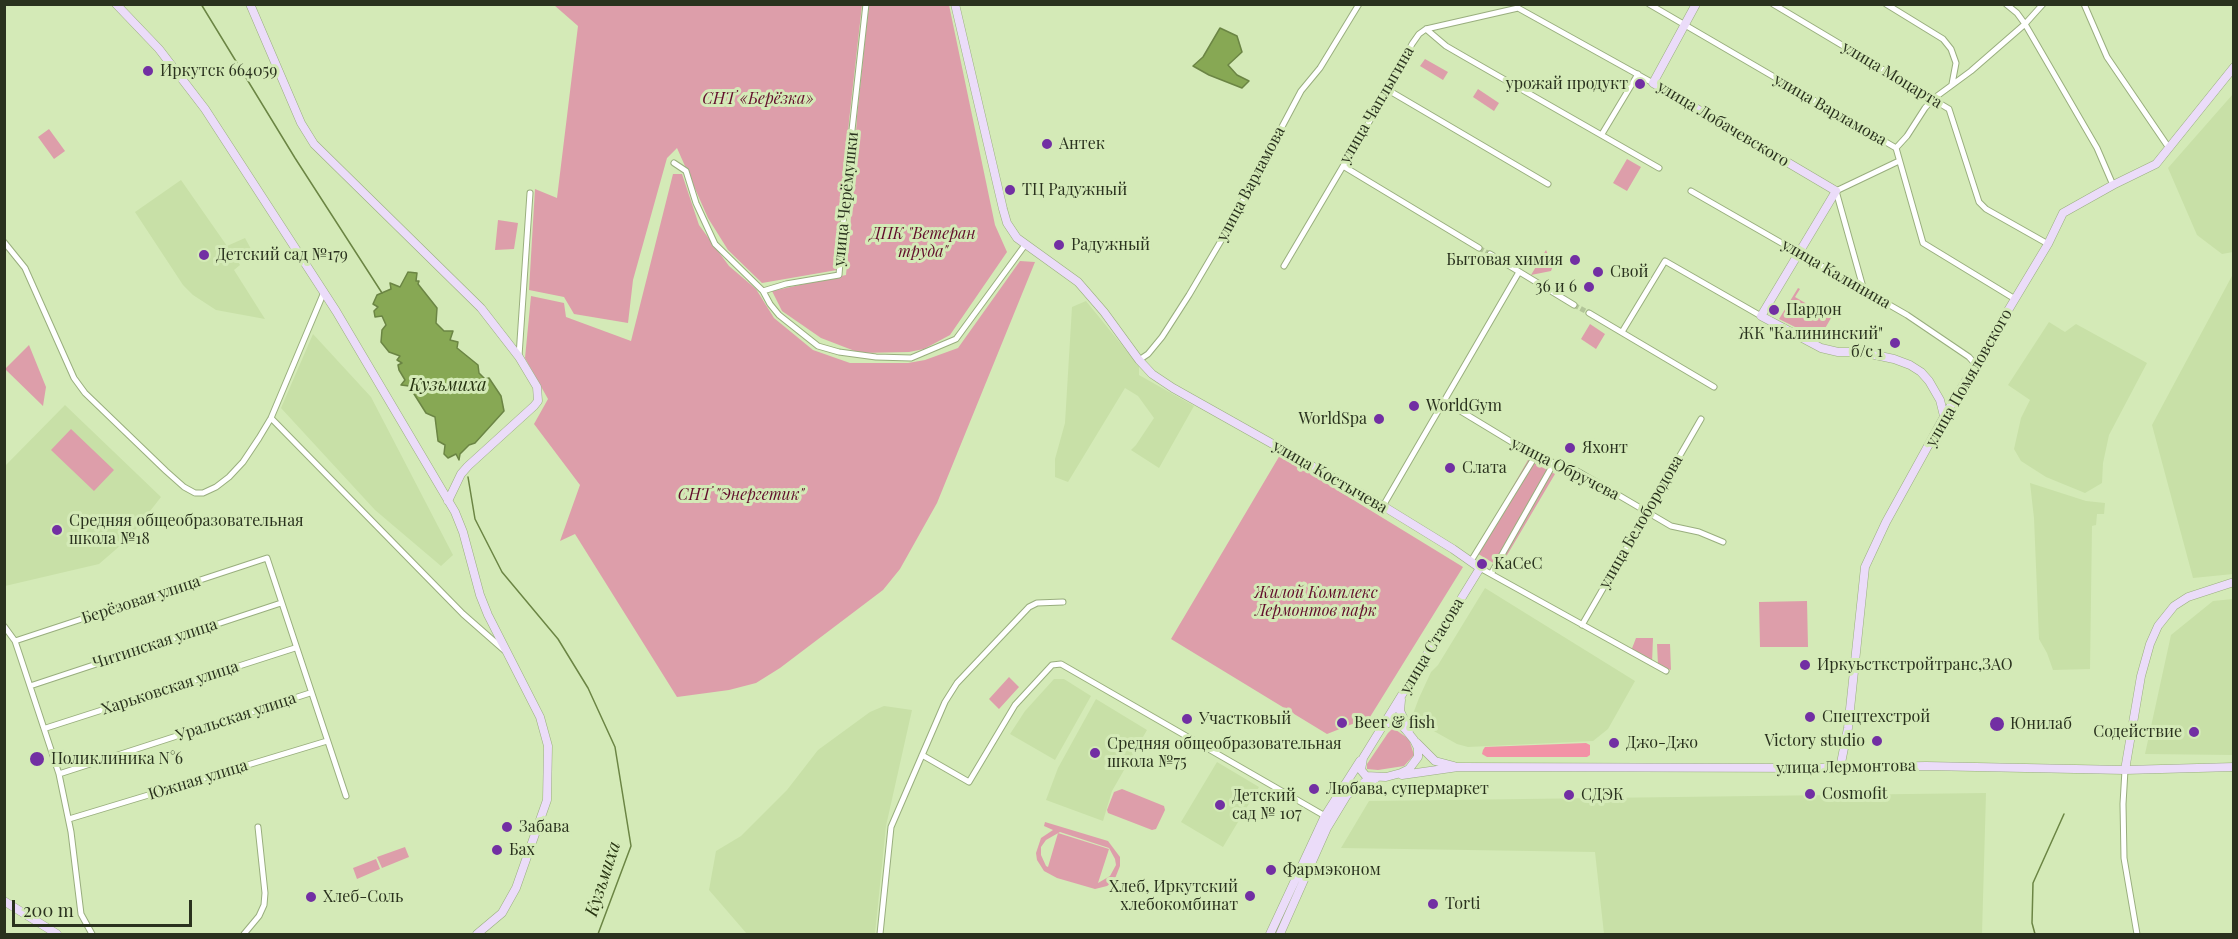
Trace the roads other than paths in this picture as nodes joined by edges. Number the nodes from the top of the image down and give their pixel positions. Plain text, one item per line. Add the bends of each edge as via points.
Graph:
1 (116, 4) edge
2 (250, 4) edge
3 (866, 4) edge
4 (955, 4) edge
5 (1359, 4) edge
6 (1649, 4) edge
7 (1696, 4) edge
8 (1773, 4) edge
9 (1886, 4) edge
10 (2006, 4) edge
11 (2043, 4) edge
12 (2084, 4) edge
13 (1518, 8) joint
14 (2025, 24) junction
15 (1684, 26) junction
16 (1426, 29) junction
17 (2234, 68) edge
18 (1638, 74) junction
19 (1653, 82) junction
20 (1952, 84) junction
21 (1388, 90) junction
22 (1933, 99) junction
23 (1602, 134) junction
24 (1896, 148) junction
25 (2169, 148) junction
26 (1899, 161) junction
27 (674, 163) dead end
28 (1343, 166) junction
29 (1659, 168) dead end
30 (1548, 184) dead end
31 (2113, 185) junction
32 (1691, 191) dead end
33 (1836, 191) junction
34 (530, 193) dead end
35 (4, 242) edge
36 (2048, 244) junction
37 (1025, 245) junction
38 (1479, 248) tunnel mouth
39 (1799, 252) junction
40 (1490, 254) tunnel mouth
41 (1284, 266) dead end
42 (1520, 272) junction
43 (763, 291) junction
44 (1864, 291) junction
45 (324, 292) junction
46 (2015, 299) junction
47 (1574, 305) tunnel mouth
48 (1589, 313) tunnel mouth
49 (1761, 316) junction
50 (1622, 332) junction
51 (519, 357) junction
52 (1139, 360) junction
53 (1976, 365) junction
54 (1714, 387) dead end
55 (1444, 401) junction
56 (1944, 417) junction
57 (271, 418) junction
58 (1701, 419) dead end
59 (1536, 455) junction
60 (1554, 463) junction
61 (448, 501) junction
62 (1383, 506) junction
63 (1647, 512) junction
64 (1723, 542) dead end
65 (1471, 561) junction
66 (1480, 568) junction
67 (1491, 574) junction
68 (2234, 582) edge
69 (1063, 602) dead end
70 (281, 603) junction
71 (1582, 625) junction
72 (4, 626) edge
73 (15, 641) junction
74 (295, 648) junction
75 (504, 650) junction
76 (1666, 671) dead end
77 (30, 686) junction
78 (310, 693) junction
79 (1403, 693) junction
80 (1384, 724) junction
81 (45, 728) junction
82 (1414, 740) junction
83 (327, 741) junction
84 (922, 755) junction
85 (1363, 758) junction
86 (1458, 767) junction
87 (2234, 767) edge
88 (1840, 768) junction
89 (2125, 770) junction
90 (59, 774) junction
91 (1386, 777) junction
92 (346, 796) dead end
93 (1325, 816) junction
94 (69, 819) junction
95 (258, 827) dead end
96 (4, 902) edge
97 (57, 934) edge
98 (92, 934) edge
99 (244, 934) edge
100 (477, 934) edge
101 (880, 934) edge
102 (1270, 934) edge
103 (1280, 934) edge
104 (2137, 934) edge

1 - 45 street via 159,49 205,109
2 - 51 street via 301,123 314,144 481,308
3 - 43 street, улица Черёмушки via 839,275
4 - 37 street, улица Костычева via 1007,223
5 - 52 street, улица Варламова via 1301,92 1189,295 1162,337
6 - 15 street, улица Варламова
7 - 15 street
8 - 22 street, улица Моцарта
9 - 20 street via 1943,39 1952,49 1956,63
10 - 14 street
11 - 14 street
12 - 25 street via 2107,57
13 - 16 street, улица Чаплыгина
13 - 18 street, улица Лобачевского
14 - 20 street
14 - 31 street via 2097,148
15 - 19 street
15 - 24 street, улица Варламова
16 - 21 street, улица Чаплыгина via 1419,34
16 - 23 street via 1446,46
17 - 25 street, улица Помяловского
18 - 19 street, улица Лобачевского
18 - 23 street
19 - 33 street, улица Лобачевского
20 - 22 street
21 - 28 street, улица Чаплыгина
21 - 30 street
22 - 24 street
22 - 36 street, улица Моцарта via 1949,110 1979,202
23 - 29 street
24 - 26 street, улица Варламова
25 - 31 street, улица Помяловского via 2156,164
26 - 33 street
26 - 46 street, улица Варламова via 1923,243
27 - 43 street via 686,171 715,244
28 - 38 street
28 - 41 street, улица Чаплыгина
31 - 36 street, улица Помяловского via 2066,211
32 - 39 street, улица Калинина
33 - 39 street
33 - 44 street
34 - 51 street
35 - 57 street via 25,268 72,373 85,393 184,487 203,493 229,477
36 - 46 street, улица Помяловского
37 - 43 street via 956,339 910,358 876,357 818,346 779,315
37 - 52 street, улица Костычева via 1078,282
39 - 44 street, улица Калинина
39 - 49 street
40 - 42 street
42 - 47 street
42 - 55 street
44 - 53 street, улица Калинина via 1956,347
45 - 57 street
45 - 61 street
46 - 53 street, улица Помяловского
48 - 50 street
49 - 50 street via 1665,261
49 - 56 street via 1821,348 1861,352 1910,365 1929,381
50 - 54 street
51 - 61 street via 537,387 538,401 468,466
52 - 62 street, улица Костычева via 1173,388
53 - 56 street, улица Помяловского
55 - 59 street, улица Обручева
55 - 62 street
56 - 88 street, улица Помяловского via 1865,567 1848,728
57 - 75 street via 476,627
58 - 63 street, улица Белобородова
59 - 60 street, улица Обручева
59 - 65 street
60 - 63 street, улица Обручева via 1568,466
60 - 67 street
61 - 75 street via 463,532 480,595
62 - 65 street, улица Костычева
63 - 64 street, улица Обручева via 1671,526
63 - 71 street, улица Белобородова
65 - 66 street, улица Костычева
66 - 67 street, улица Костычева
66 - 79 street, улица Стасова
67 - 71 street, улица Костычева
68 - 89 street via 2188,597 2174,606 2158,626 2141,676
69 - 84 street via 1029,607 957,683
70 - 73 street, Берёзовая улица via 267,558
70 - 74 street
70 - 77 street, Читинская улица
71 - 76 street, улица Костычева
72 - 73 street
73 - 77 street
74 - 78 street
74 - 81 street, Харьковская улица
75 - 100 street via 540,717 548,746 547,800 516,888 502,913
77 - 81 street
78 - 83 street
78 - 90 street, Уральская улица
79 - 80 street, улица Стасова
79 - 82 street, улица Лермонтова via 1400,711
80 - 82 street via 1397,721
80 - 85 street
81 - 90 street
82 - 86 street, улица Лермонтова via 1435,761
82 - 91 street via 1418,757 1414,764
83 - 92 street
83 - 94 street, Южная улица
84 - 93 street via 969,782 1015,705 1052,665 1061,664
84 - 101 street via 891,827
85 - 91 street via 1363,773
85 - 93 street
86 - 88 street, улица Лермонтова
86 - 91 street, улица Лермонтова
87 - 89 street, улица Лермонтова
88 - 89 street, улица Лермонтова
89 - 104 street via 2124,858
90 - 94 street
91 - 103 street, улица Лермонтова via 1366,781 1347,795 1327,828
93 - 102 street
94 - 98 street via 81,914
95 - 99 street via 264,904
96 - 97 street

